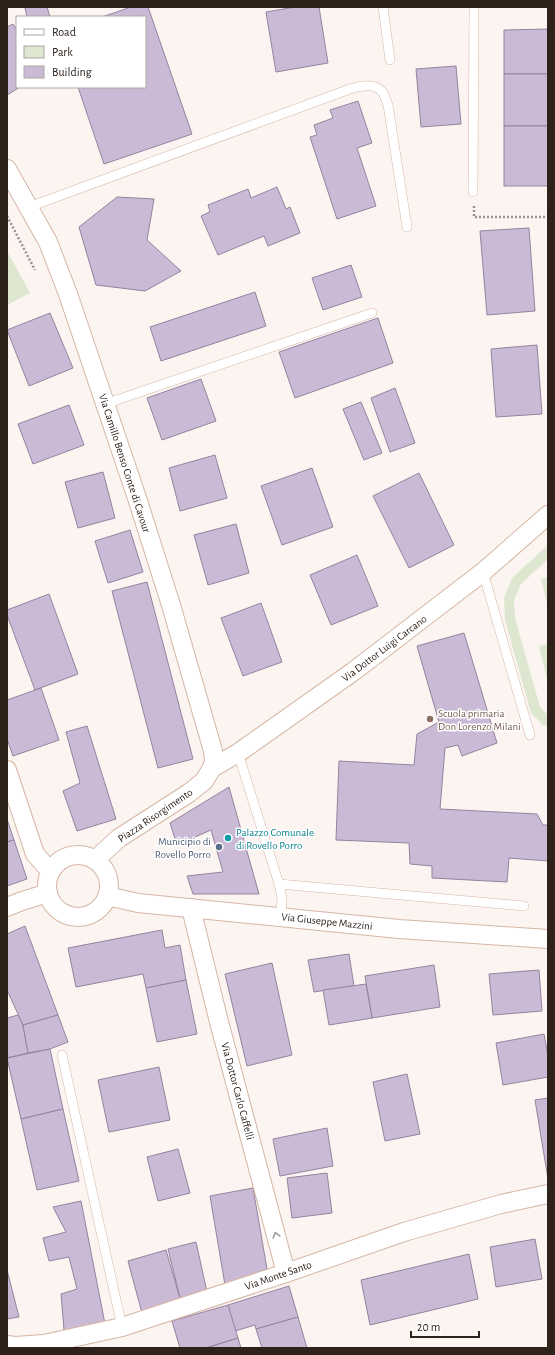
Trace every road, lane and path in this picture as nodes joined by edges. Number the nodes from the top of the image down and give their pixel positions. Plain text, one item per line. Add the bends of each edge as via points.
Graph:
1 (383, 7) edge
2 (474, 7) edge
3 (390, 60) dead end
4 (7, 169) edge
5 (474, 192) joint
6 (29, 207) junction
7 (548, 217) edge
8 (407, 227) dead end
9 (372, 313) dead end
10 (105, 404) junction
11 (548, 515) edge
12 (483, 572) junction
13 (530, 735) dead end
14 (238, 753) junction
15 (212, 768) junction
16 (7, 770) edge
17 (95, 860) junction
18 (50, 871) junction
19 (279, 884) junction
20 (48, 893) junction
21 (107, 896) junction
22 (524, 906) dead end
23 (7, 907) edge
24 (191, 908) junction
25 (281, 917) junction
26 (548, 939) edge
27 (62, 1055) dead end
28 (548, 1194) edge
29 (286, 1273) junction
30 (122, 1327) junction
31 (7, 1345) edge

1 - 3 lane
2 - 5 lane
4 - 6 street, Via Camillo Benso Conte di Cavour
5 - 7 path via 474,217
6 - 8 lane via 364,85 383,92 388,105
6 - 10 street, Via Camillo Benso Conte di Cavour via 48,242
9 - 10 lane
10 - 15 street, Via Camillo Benso Conte di Cavour via 171,605 212,751
11 - 12 street, Via Dottor Luigi Carcano
12 - 13 lane
12 - 14 street, Via Dottor Luigi Carcano via 354,672
14 - 15 street, Via Dottor Luigi Carcano
14 - 19 lane
15 - 17 street, Piazza Risorgimento via 204,781 119,838
16 - 18 street via 35,854
17 - 18 street via 86,855 75,854 56,863
17 - 21 street via 108,876
18 - 20 street
19 - 22 lane
19 - 25 lane via 282,898
20 - 21 street via 58,910 76,917 95,912
20 - 23 street
21 - 24 street, Via Giuseppe Mazzini via 138,903
24 - 25 street, Via Giuseppe Mazzini
29 -> 24 street, Via Dottor Carlo Caffelli
25 - 26 street, Via Giuseppe Mazzini via 399,929
27 - 30 lane
28 - 29 street, Via Monte Santo via 501,1204 404,1232
29 - 30 street, Via Monte Santo
30 - 31 street, Via Monte Santo via 44,1344

